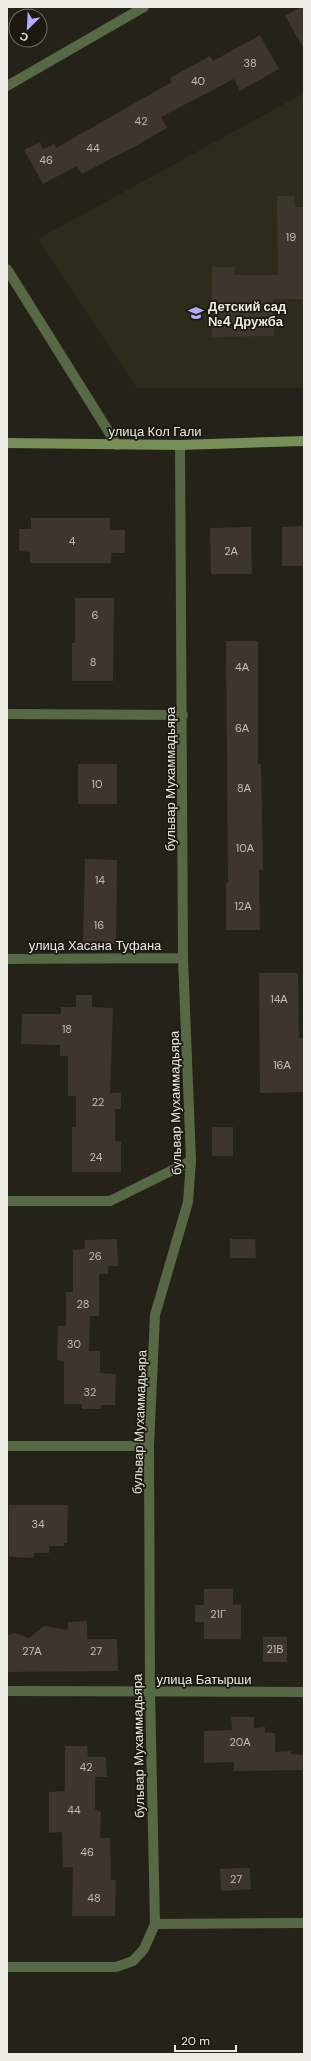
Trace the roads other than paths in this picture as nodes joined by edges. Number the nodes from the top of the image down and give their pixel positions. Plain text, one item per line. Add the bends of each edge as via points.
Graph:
1 (144, 7) edge
2 (7, 86) edge
3 (7, 269) edge
4 (304, 441) edge
5 (7, 443) edge
6 (117, 445) junction
7 (180, 445) junction
8 (7, 714) edge
9 (183, 715) junction
10 (7, 958) edge
11 (183, 958) junction
12 (191, 1161) junction
13 (7, 1201) edge
14 (7, 1446) edge
15 (149, 1446) junction
16 (7, 1691) edge
17 (150, 1692) junction
18 (304, 1692) edge
19 (304, 1923) edge
20 (155, 1924) junction
21 (7, 1967) edge

1 - 2 street
3 - 6 street
4 - 7 street, улица Кол Гали
5 - 6 street, улица Кол Гали
6 - 7 street, улица Кол Гали
7 - 9 street, бульвар Мухаммадьяра
8 - 9 street
9 - 11 street, бульвар Мухаммадьяра
10 - 11 street, улица Хасана Туфана
11 - 12 street, бульвар Мухаммадьяра
12 - 13 street via 110,1201
12 - 15 street, бульвар Мухаммадьяра via 188,1202 155,1315
14 - 15 street
15 - 17 street, бульвар Мухаммадьяра
16 - 17 street, улица Батырши
17 - 18 street, улица Батырши
17 - 20 street, бульвар Мухаммадьяра
19 - 20 street
20 - 21 street via 144,1949 133,1961 116,1967

